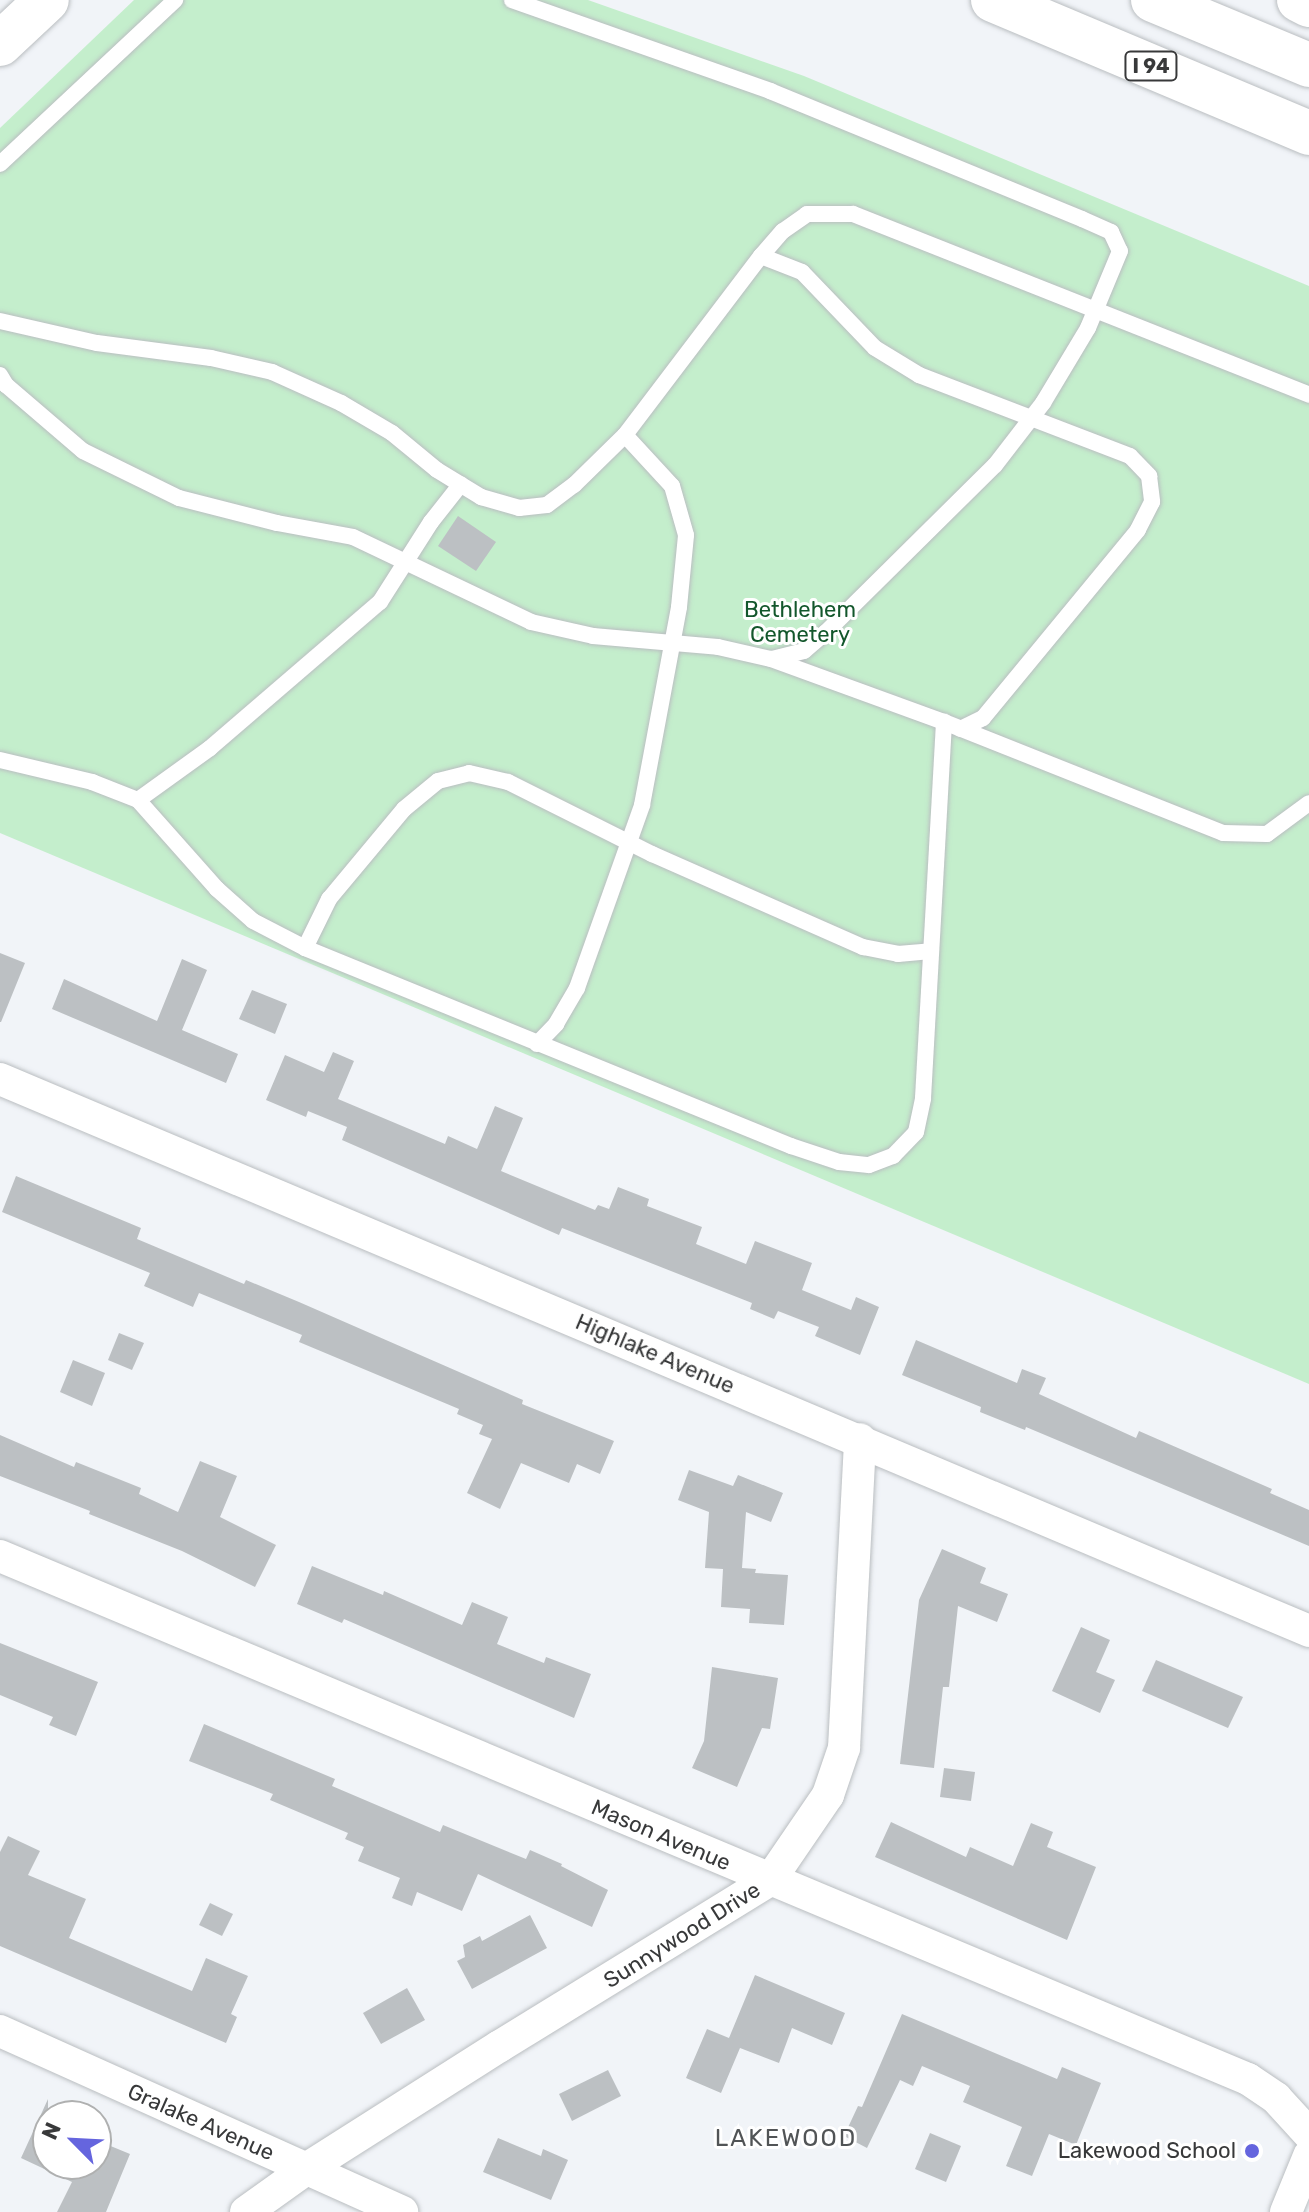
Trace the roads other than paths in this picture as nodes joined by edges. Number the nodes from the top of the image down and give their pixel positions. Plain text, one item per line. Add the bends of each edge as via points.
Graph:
1 (47, 0) edge
2 (175, 0) edge
3 (512, 0) edge
4 (993, 0) edge
5 (1153, 0) edge
6 (1299, 0) edge
7 (1309, 5) edge
8 (0, 44) edge
9 (1309, 65) edge
10 (1309, 133) edge
11 (0, 164) edge
12 (761, 256) junction
13 (1097, 310) junction
14 (0, 321) edge
15 (0, 375) edge
16 (1309, 395) edge
17 (1032, 417) junction
18 (625, 435) junction
19 (461, 484) junction
20 (406, 561) junction
21 (673, 643) junction
22 (771, 659) junction
23 (944, 722) junction
24 (960, 729) junction
25 (0, 760) edge
26 (138, 800) junction
27 (1309, 803) edge
28 (629, 843) junction
29 (305, 948) junction
30 (931, 951) junction
31 (537, 1044) junction
32 (0, 1079) edge
33 (860, 1439) junction
34 (0, 1556) edge
35 (1309, 1631) edge
36 (770, 1880) junction
37 (0, 2031) edge
38 (1309, 2134) edge
39 (1309, 2156) edge
40 (306, 2169) junction
41 (246, 2212) edge
42 (402, 2212) edge
43 (1286, 2212) edge

1 - 8 main road
2 - 11 lane
3 - 13 lane via 770,91 1111,232 1120,251
4 - 10 main road, I 94
5 - 9 main road
6 - 7 main road
12 - 13 lane via 807,214 853,214
12 - 17 lane via 802,272 875,348 919,375
12 - 18 lane
13 - 16 lane
13 - 17 lane
14 - 19 lane via 272,372 354,410
15 - 20 lane via 83,451 179,498 353,537
17 - 22 lane via 995,465 826,632 804,651
17 - 24 lane via 1130,456 1149,476 1152,502 1138,530 983,718
18 - 19 lane via 547,505 519,508 481,497
18 - 21 lane via 672,486 686,535
19 - 20 lane
20 - 21 lane via 531,622 593,636
20 - 26 lane via 380,602 302,673
21 - 22 lane
21 - 28 lane via 642,805
22 - 23 lane
23 - 24 lane
23 - 30 lane
24 - 27 lane via 1223,833 1267,834
25 - 26 lane via 92,782
26 - 29 lane via 217,889 253,921
28 - 29 lane via 508,782 469,773 438,781 404,809 329,899
28 - 30 lane via 863,947 898,954
28 - 31 lane via 577,988
29 - 31 lane
30 - 31 lane via 923,1098 916,1132 893,1156 869,1165 839,1162 791,1146
32 - 33 street, Highlake Avenue
33 - 35 street, Highlake Avenue
33 - 36 street, Sunnywood Drive via 844,1748 828,1795
34 - 36 street, Mason Avenue
36 - 38 street, Mason Avenue via 1248,2079 1276,2098
36 - 40 street, Sunnywood Drive
37 - 40 street, Gralake Avenue
39 - 43 street
40 - 41 street, Sunnywood Drive
40 - 42 street, Gralake Avenue

